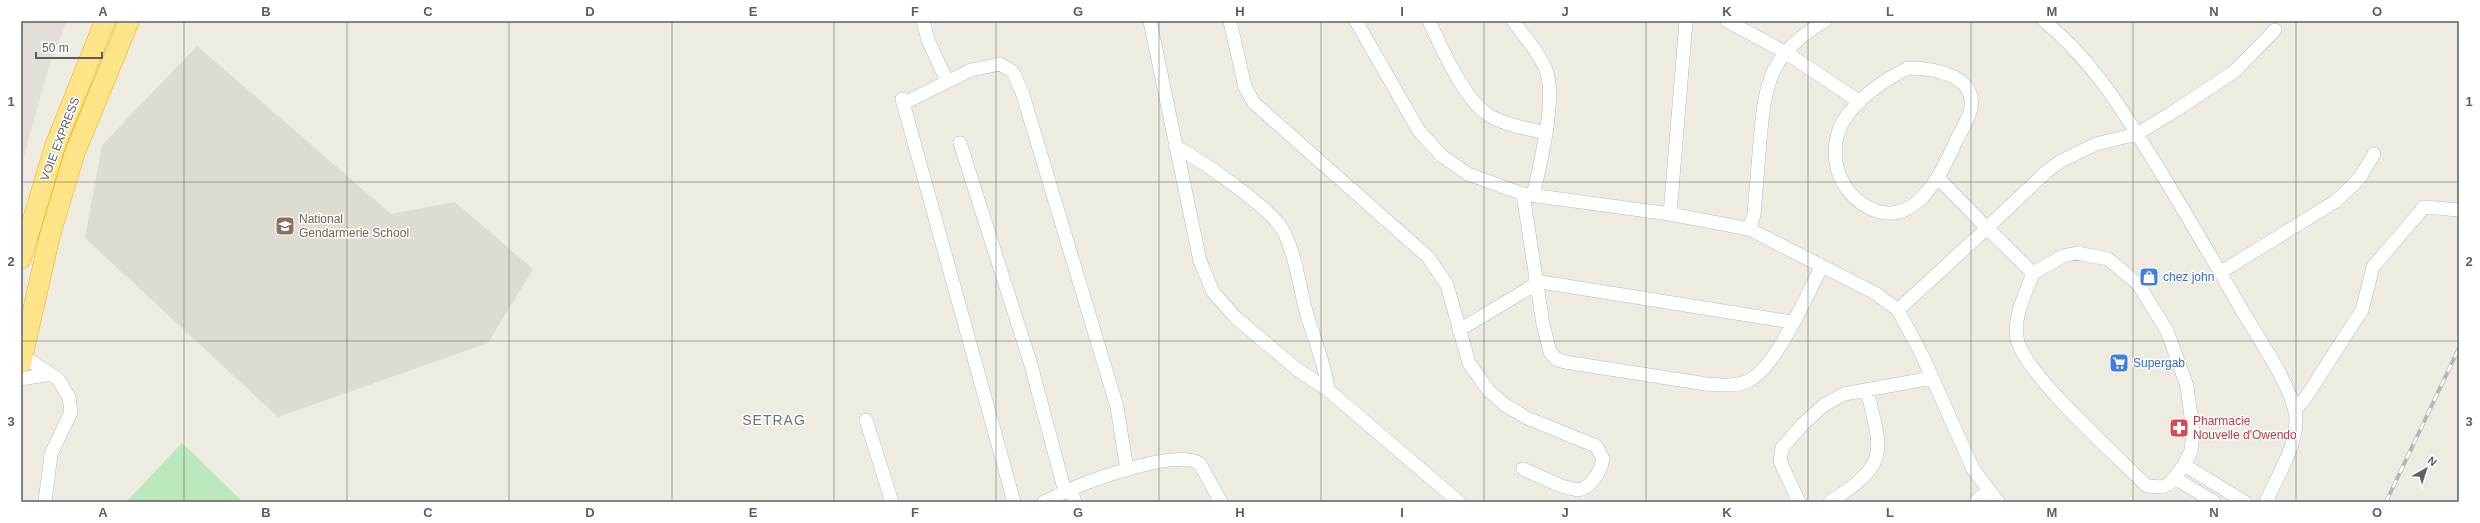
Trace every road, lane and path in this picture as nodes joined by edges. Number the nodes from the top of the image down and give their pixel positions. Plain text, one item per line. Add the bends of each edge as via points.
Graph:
1 (105, 21) edge
2 (129, 21) edge
3 (922, 21) edge
4 (1150, 21) edge
5 (1230, 21) edge
6 (1356, 21) edge
7 (1429, 21) edge
8 (1513, 21) edge
9 (1686, 21) edge
10 (1727, 21) edge
11 (1825, 21) edge
12 (2044, 21) edge
13 (2270, 30) edge
14 (1785, 52) junction
15 (947, 81) junction
16 (1860, 102) junction
17 (1545, 133) junction
18 (2137, 134) junction
19 (960, 143) dead end
20 (1175, 146) junction
21 (2374, 154) dead end
22 (1938, 178) junction
23 (1528, 194) junction
24 (2459, 210) edge
25 (1670, 214) junction
26 (1987, 228) junction
27 (1750, 229) junction
28 (21, 259) edge
29 (1822, 266) junction
30 (2221, 272) junction
31 (2033, 273) junction
32 (1536, 283) junction
33 (1898, 310) junction
34 (1792, 322) junction
35 (1459, 330) junction
36 (21, 358) edge
37 (50, 374) junction
38 (1932, 378) junction
39 (21, 379) edge
40 (1328, 390) junction
41 (1867, 390) junction
42 (2295, 410) junction
43 (866, 420) dead end
44 (2184, 465) junction
45 (1523, 469) dead end
46 (1127, 470) junction
47 (2176, 478) junction
48 (1068, 490) junction
49 (1988, 491) junction
50 (44, 502) edge
51 (892, 502) edge
52 (1014, 502) edge
53 (1044, 502) edge
54 (1075, 502) edge
55 (1221, 502) edge
56 (1458, 502) edge
57 (1799, 502) edge
58 (1830, 502) edge
59 (1975, 502) edge
60 (1998, 502) edge
61 (2214, 502) edge
62 (2245, 502) edge
63 (2266, 502) edge

1 - 28 highway, VOIE EXPRESS via 55,146
2 - 36 highway via 75,152 50,235
3 - 15 street
4 - 20 street
5 - 35 street via 1243,81 1250,97 1428,257 1447,285
6 - 23 street via 1409,116 1430,144 1468,174
7 - 17 street via 1465,89 1487,114
8 - 17 street via 1546,70 1550,85
9 - 25 street
10 - 14 street
11 - 14 street
12 - 18 street via 2076,50 2097,75
13 - 18 street via 2235,71
14 - 16 street
14 - 27 street via 1768,80 1764,100 1754,214
15 - 46 street via 972,70 1000,64 1008,67 1017,80 1117,407
15 - 52 street via 903,101
16 - 22 street via 1847,115 1835,147 1839,178 1848,192 1861,204 1876,211 1891,212 1908,208
16 - 22 street via 1893,75 1908,68 1925,68 1958,79 1969,94 1971,108
17 - 23 street
18 - 26 street via 2096,144 2061,161
18 - 30 street
19 - 48 street
20 - 40 street via 1200,261 1213,292 1220,302 1257,336 1298,370
20 - 40 street via 1194,156 1266,210 1282,229 1295,261 1306,311 1326,374
21 - 30 street via 2359,179 2336,201
22 - 26 street
23 - 25 street
23 - 32 street
24 - 42 street via 2424,208 2372,267 2362,310
25 - 27 street
26 - 31 street
26 - 33 street
27 - 29 street
29 - 33 street via 1875,293
29 - 34 street
30 - 42 street via 2283,383
31 - 44 street via 2064,256 2089,254 2108,259 2138,284 2167,331 2187,386 2193,432 2191,451
31 - 47 street via 2019,312 2016,337 2020,349 2036,374 2147,486 2162,487
32 - 34 street
32 - 34 street via 1550,352 1556,359 1644,375 1724,386 1748,381 1764,369 1777,353
32 - 35 street
33 - 38 street via 1908,324
35 - 45 street via 1469,363 1478,378 1504,405 1527,418 1596,446 1603,459 1601,468 1588,485 1578,490 1561,486
36 - 37 street
37 - 39 street
37 - 50 street via 65,388 71,412 51,454
38 - 41 street
38 - 49 street via 1973,470
40 - 56 street
41 - 57 street via 1844,394 1824,406 1803,424 1782,448 1780,461
41 - 58 street via 1879,441 1879,452 1875,463 1864,477
42 - 63 street via 2296,421 2290,448
43 - 51 street
44 - 47 street
44 - 62 street
46 - 48 street
46 - 55 street via 1176,459 1195,461 1205,472
47 - 61 street
48 - 53 street
48 - 54 street
49 - 59 street
49 - 60 street

